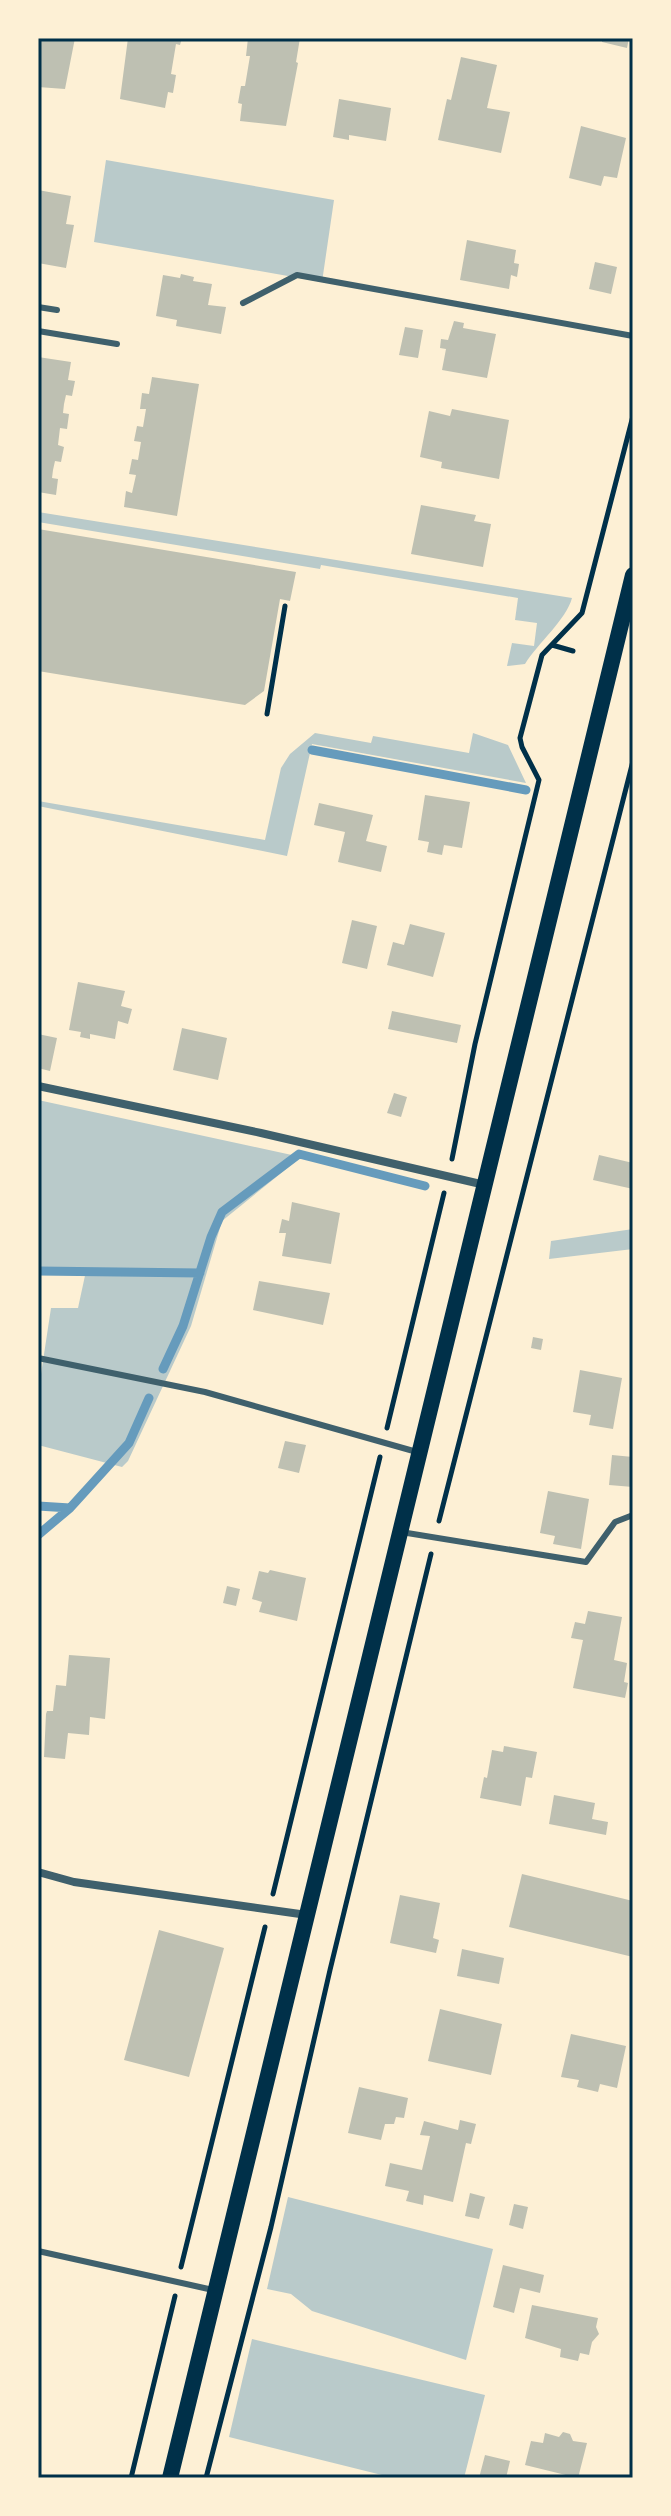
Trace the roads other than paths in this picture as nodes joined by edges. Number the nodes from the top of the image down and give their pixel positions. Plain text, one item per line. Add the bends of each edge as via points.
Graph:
1 (243, 303) dead end
2 (38, 307) edge
3 (57, 310) dead end
4 (38, 331) edge
5 (633, 336) edge
6 (117, 344) dead end
7 (633, 575) edge
8 (38, 1086) edge
9 (485, 1185) junction
10 (38, 1358) edge
11 (421, 1453) junction
12 (633, 1515) edge
13 (401, 1532) junction
14 (38, 1872) edge
15 (307, 1915) junction
16 (38, 2251) edge
17 (216, 2291) junction
18 (170, 2478) edge

1 - 5 lane via 297,275
2 - 3 lane
4 - 6 lane
7 - 9 main road
8 - 9 street
9 - 11 main road
10 - 11 lane via 205,1392
11 - 13 main road
12 - 13 lane via 615,1522 586,1562
13 - 15 main road
14 - 15 street via 74,1882
15 - 17 main road
16 - 17 lane
17 - 18 main road

